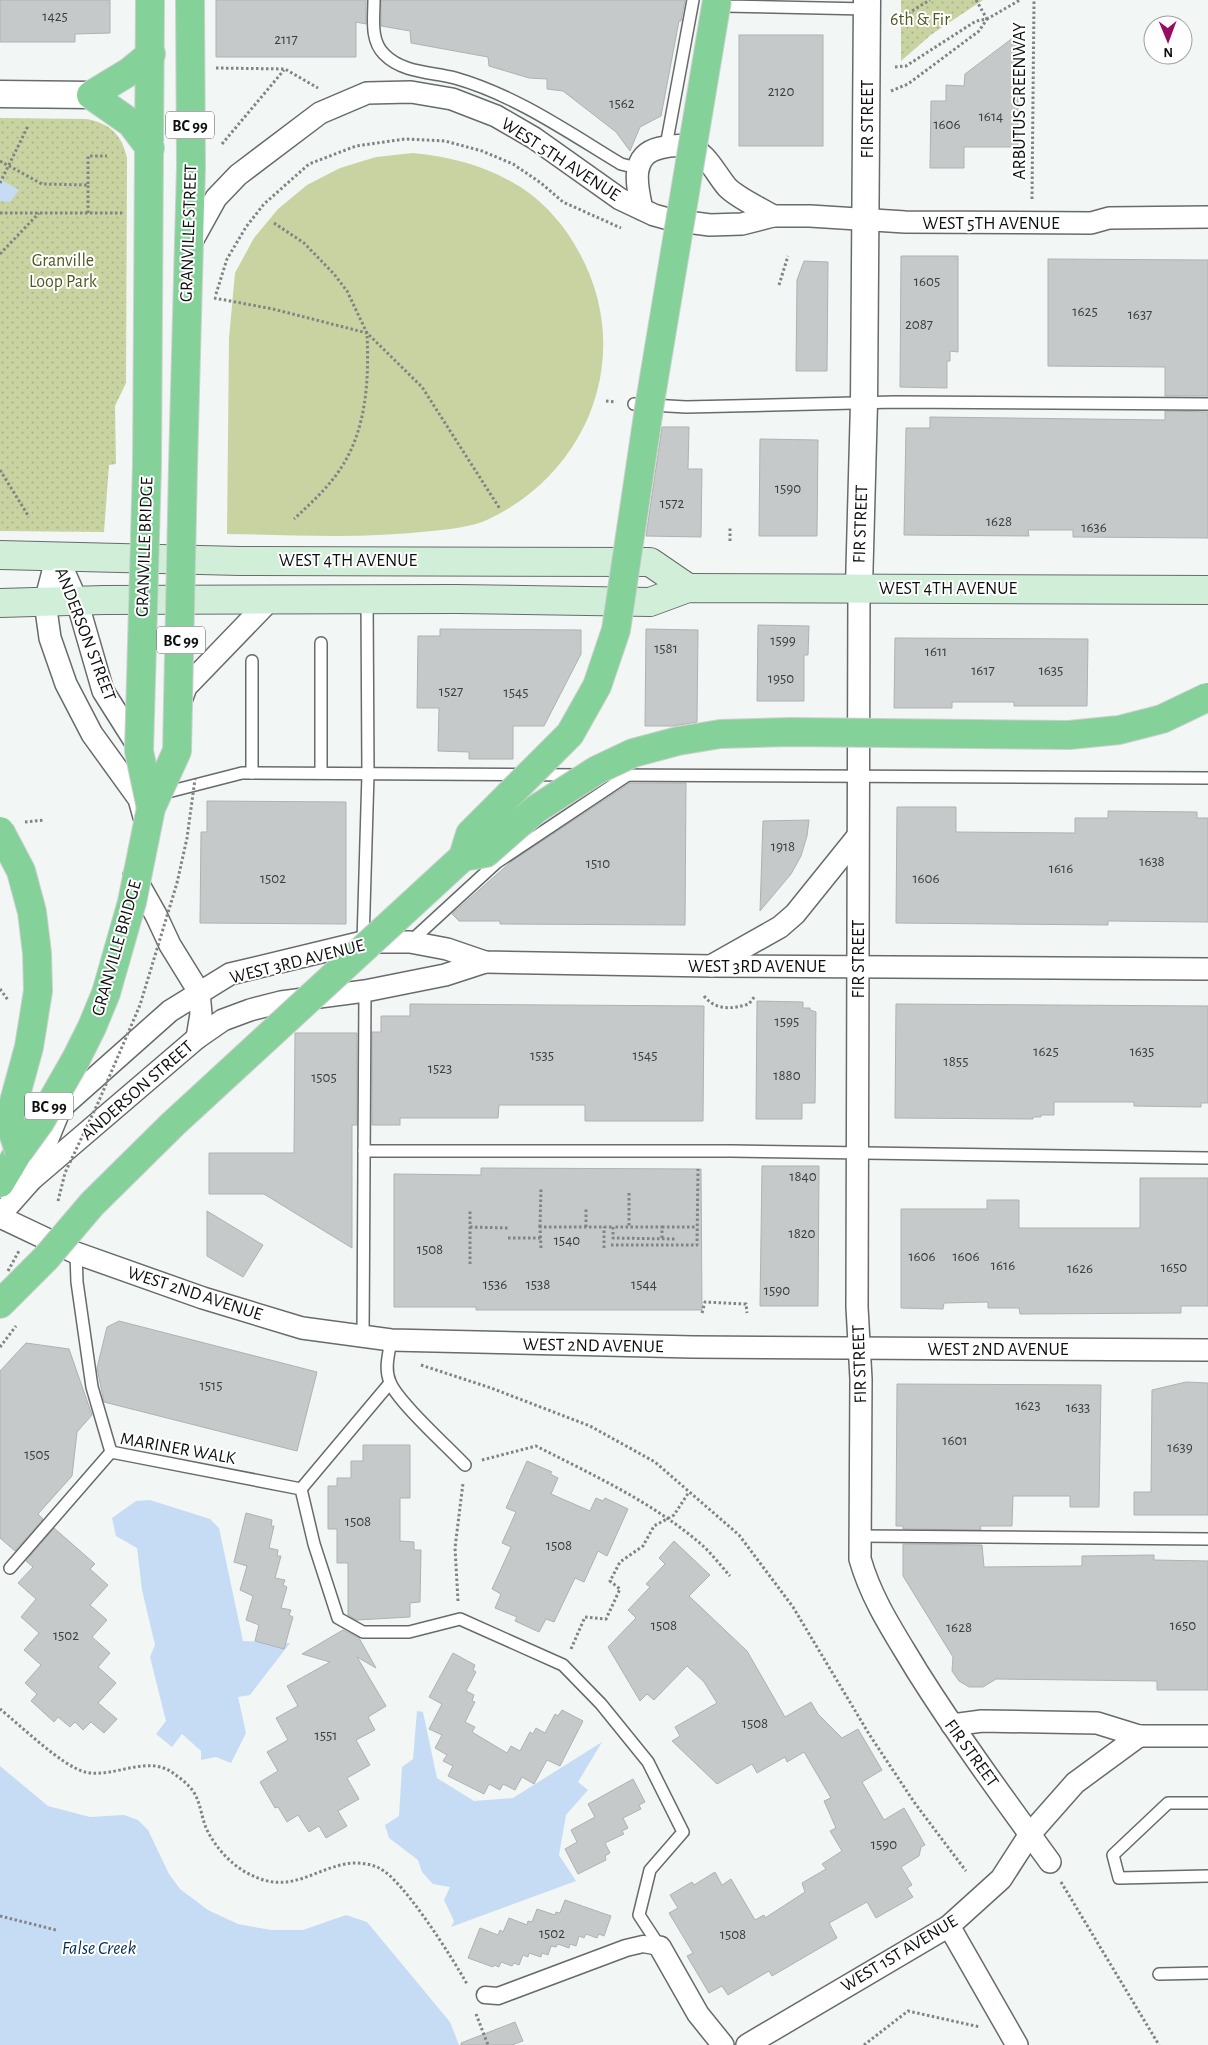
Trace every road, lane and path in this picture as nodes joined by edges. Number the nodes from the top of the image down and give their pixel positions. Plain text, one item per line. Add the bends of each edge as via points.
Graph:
1 (150, 0) edge
2 (190, 0) edge
3 (374, 0) edge
4 (693, 0) edge
5 (717, 0) edge
6 (725, 0) edge
7 (976, 0) edge
8 (1020, 0) edge
9 (1034, 0) edge
10 (927, 1) edge
11 (867, 5) edge
12 (987, 19) junction
13 (895, 21) dead end
14 (151, 54) junction
15 (895, 66) dead end
16 (213, 68) dead end
17 (285, 69) junction
18 (895, 91) dead end
19 (327, 93) dead end
20 (0, 94) edge
21 (91, 95) junction
22 (28, 126) dead end
23 (222, 144) dead end
24 (666, 146) junction
25 (150, 148) junction
26 (108, 156) dead end
27 (0, 161) edge
28 (9, 165) junction
29 (637, 168) junction
30 (1, 181) edge
31 (88, 185) junction
32 (563, 202) dead end
33 (1032, 202) dead end
34 (642, 209) junction
35 (0, 213) edge
36 (39, 213) junction
37 (88, 213) junction
38 (122, 213) dead end
39 (773, 216) junction
40 (866, 218) junction
41 (1208, 218) edge
42 (274, 223) dead end
43 (187, 250) junction
44 (0, 254) edge
45 (788, 256) dead end
46 (779, 286) dead end
47 (214, 298) junction
48 (214, 307) dead end
49 (366, 333) junction
50 (864, 403) junction
51 (634, 404) dead end
52 (1208, 404) edge
53 (183, 466) joint
54 (0, 470) edge
55 (500, 509) dead end
56 (29, 517) dead end
57 (294, 520) dead end
58 (730, 528) dead end
59 (730, 541) dead end
60 (0, 555) edge
61 (57, 556) junction
62 (859, 587) junction
63 (688, 588) junction
64 (1208, 590) edge
65 (367, 600) junction
66 (77, 601) junction
67 (268, 601) junction
68 (45, 602) junction
69 (0, 603) edge
70 (322, 643) dead end
71 (252, 661) dead end
72 (1208, 697) edge
73 (252, 772) junction
74 (322, 774) junction
75 (368, 774) junction
76 (628, 775) junction
77 (857, 777) junction
78 (1208, 778) edge
79 (150, 801) junction
80 (0, 830) edge
81 (857, 836) junction
82 (464, 857) junction
83 (134, 876) junction
84 (363, 942) junction
85 (410, 942) junction
86 (485, 962) junction
87 (711, 966) junction
88 (858, 967) junction
89 (1208, 969) edge
90 (365, 991) junction
91 (199, 992) junction
92 (704, 996) dead end
93 (755, 996) dead end
94 (197, 1038) junction
95 (62, 1108) junction
96 (364, 1150) junction
97 (19, 1151) junction
98 (857, 1153) junction
99 (1208, 1158) edge
100 (698, 1169) dead end
101 (30, 1180) junction
102 (0, 1183) edge
103 (541, 1189) dead end
104 (629, 1193) dead end
105 (586, 1208) dead end
106 (470, 1209) dead end
107 (0, 1216) edge
108 (470, 1227) junction
109 (540, 1227) junction
110 (586, 1227) junction
111 (604, 1227) junction
112 (613, 1227) junction
113 (629, 1227) junction
114 (662, 1227) junction
115 (508, 1228) dead end
116 (697, 1228) junction
117 (508, 1238) dead end
118 (541, 1238) junction
119 (662, 1238) junction
120 (675, 1239) dead end
121 (611, 1245) dead end
122 (541, 1248) dead end
123 (604, 1248) dead end
124 (76, 1253) junction
125 (470, 1264) dead end
126 (702, 1313) dead end
127 (747, 1313) dead end
128 (9, 1314) edge
129 (363, 1336) junction
130 (391, 1340) junction
131 (0, 1347) edge
132 (858, 1348) junction
133 (1208, 1350) edge
134 (386, 1364) junction
135 (423, 1367) junction
136 (390, 1382) junction
137 (111, 1452) junction
138 (465, 1465) junction
139 (301, 1489) junction
140 (689, 1492) junction
141 (667, 1519) junction
142 (860, 1536) junction
143 (1208, 1538) edge
144 (10, 1568) dead end
145 (730, 1576) dead end
146 (460, 1619) junction
147 (563, 1665) junction
148 (0, 1709) edge
149 (952, 1726) junction
150 (1139, 1736) junction
151 (1208, 1736) edge
152 (1208, 1803) edge
153 (1030, 1834) junction
154 (1050, 1862) joint
155 (966, 1871) dead end
156 (1208, 1876) edge
157 (0, 1916) edge
158 (950, 1926) junction
159 (56, 1930) dead end
160 (660, 1947) junction
161 (1208, 1973) edge
162 (1159, 1974) dead end
163 (469, 1988) dead end
164 (485, 1995) dead end
165 (475, 2010) dead end
166 (1014, 2039) edge
167 (488, 2045) edge
168 (723, 2045) edge
169 (747, 2045) edge
170 (864, 2045) edge
171 (1159, 2045) edge

1 - 14 highway, BC 99
2 - 43 highway, GRANVILLE STREET / BC 99 via 191,167
3 - 29 lane via 374,39 383,54 399,66 456,78 511,100 621,164
4 - 24 lane
5 - 82 highway, bridge via 650,402 616,630 597,686 570,734 470,834
6 - 11 lane via 724,6
7 - 12 path
8 - 12 path
9 - 33 path, ARBUTUS GREENWAY
10 - 13 path
11 - 40 street, FIR STREET
12 - 15 path via 976,21 906,66
12 - 18 path via 979,30
14 - 21 highway via 130,72
14 - 25 highway, BC 99
16 - 17 path
17 - 19 path
17 - 23 path
20 - 21 street
21 - 25 highway via 131,123
22 - 28 path
24 - 29 street, WEST 5TH AVENUE via 654,149
24 - 39 street via 687,146 708,160 728,188
25 - 79 highway, GRANVILLE BRIDGE / BC 99, bridge via 147,465 139,751
26 - 31 path via 88,156
27 - 28 path
28 - 30 path
28 - 31 path via 42,184
29 - 34 street, WEST 5TH AVENUE via 636,186
31 - 37 path
32 - 47 path via 514,164 482,151 445,141 405,139 356,146 309,164 264,204 227,259
34 - 39 street, WEST 5TH AVENUE via 672,220 710,225 742,224
34 - 43 street, WEST 5TH AVENUE via 620,198 534,138 496,116 452,99 412,92 367,93 320,113 238,175 216,198
35 - 36 path
36 - 37 path
36 - 44 path
37 - 38 path
39 - 40 street, WEST 5TH AVENUE
40 - 41 street, WEST 5TH AVENUE via 905,222 1091,223 1109,218
40 - 50 street, FIR STREET
42 - 49 path via 304,243 334,274 347,291
43 - 53 highway, GRANVILLE STREET / BC 99
45 - 46 path
47 - 48 path
47 - 49 path via 273,309
49 - 55 path via 422,388
49 - 57 path via 366,394 356,440 341,469
50 - 51 lane via 686,407
50 - 52 lane
50 - 62 street, FIR STREET
53 - 79 highway, GRANVILLE BRIDGE / BC 99, bridge via 177,750
54 - 56 path
58 - 59 path
60 - 61 main road, WEST 4TH AVENUE
61 - 63 main road, WEST 4TH AVENUE via 240,561 650,562
61 - 66 street, ANDERSON STREET
61 - 68 street, ANDERSON STREET
62 - 63 main road, WEST 4TH AVENUE
62 - 64 main road, WEST 4TH AVENUE
62 - 77 street, FIR STREET
63 - 65 main road, WEST 4TH AVENUE via 650,602
65 - 67 main road, WEST 4TH AVENUE
65 - 75 lane
66 - 67 main road, WEST 4TH AVENUE
66 - 68 main road, WEST 4TH AVENUE
66 - 79 street, ANDERSON STREET via 103,691 145,758
67 - 79 street, ANDERSON STREET via 186,687
68 - 69 main road, WEST 4TH AVENUE
68 - 79 street, ANDERSON STREET via 50,638 66,684 92,734 139,799
70 - 74 lane
71 - 73 lane
72 - 82 highway, bridge via 1162,719 1119,730 1070,734 791,732 720,734 678,741 633,753 597,770 536,809 486,852
73 - 74 lane
73 - 79 lane
74 - 75 lane
75 - 76 lane
75 - 84 lane
76 - 77 lane
76 - 85 lane via 496,863
77 - 78 lane
77 - 81 street, FIR STREET
79 - 83 street, ANDERSON STREET
79 - 97 highway, GRANVILLE BRIDGE / BC 99, bridge via 132,902 106,993 76,1059 40,1122
80 - 97 highway, bridge via 21,871 32,912 37,953 38,991 29,1047 10,1120
81 - 87 street via 780,927
81 - 88 street, FIR STREET
82 - 128 highway, bridge via 173,1124 92,1204 46,1258
83 - 91 street, ANDERSON STREET
83 - 95 street, ANDERSON STREET via 98,978
84 - 85 street, WEST 3RD AVENUE
84 - 91 street, WEST 3RD AVENUE via 230,974
85 - 86 street, WEST 3RD AVENUE via 447,949
86 - 87 street, WEST 3RD AVENUE
86 - 90 street, WEST 3RD AVENUE via 445,975
87 - 88 street, WEST 3RD AVENUE
88 - 89 street, WEST 3RD AVENUE
88 - 98 street, FIR STREET
90 - 94 street, WEST 3RD AVENUE via 282,1002 250,1010 223,1020
90 - 96 lane
91 - 94 street, ANDERSON STREET via 201,1014
91 - 95 street, WEST 3RD AVENUE via 170,1011
92 - 93 path via 711,1005 731,1009 749,1004
94 - 101 street, ANDERSON STREET
95 - 101 street, ANDERSON STREET
96 - 98 lane
96 - 129 lane
97 - 102 highway, GRANVILLE BRIDGE / BC 99
98 - 99 lane
98 - 132 street, FIR STREET
100 - 116 path
101 - 107 street, ANDERSON STREET
103 - 109 path
104 - 113 path
105 - 110 path
106 - 108 path
107 - 124 street, WEST 2ND AVENUE
108 - 115 path
108 - 125 path
109 - 110 path
109 - 118 path
110 - 111 path
111 - 112 path
111 - 123 path
112 - 113 path
112 - 119 path via 613,1238
113 - 114 path
114 - 116 path
114 - 119 path
116 - 121 path via 697,1245
117 - 118 path
118 - 122 path
119 - 120 path
124 - 129 street, WEST 2ND AVENUE via 203,1298 302,1328
124 - 137 lane via 92,1387
126 - 127 path via 705,1302 746,1304
128 - 131 path via 13,1333
129 - 130 street, WEST 2ND AVENUE
130 - 132 street, WEST 2ND AVENUE
130 - 134 lane
130 - 135 path
132 - 133 street, WEST 2ND AVENUE
132 - 142 street, FIR STREET via 861,1379
134 - 135 path
134 - 136 lane
135 - 140 path via 491,1388 590,1426 656,1462
136 - 138 lane via 408,1407
136 - 139 lane
137 - 139 lane, MARINER WALK
137 - 144 lane, MARINER WALK
138 - 141 path via 536,1446 604,1480
138 - 146 path via 455,1548
139 - 146 lane via 314,1544 338,1618 363,1632 409,1632
140 - 141 path via 674,1515
140 - 155 path via 740,1535 787,1599 914,1802
141 - 145 path via 703,1545
141 - 147 path via 654,1526 643,1546 620,1562 610,1581 620,1588 606,1618 584,1617
142 - 143 lane
142 - 149 street, FIR STREET via 860,1559 878,1608
146 - 147 lane
147 - 160 lane via 601,1704 648,1762 683,1832 650,1870 639,1915
148 - 163 path via 68,1764 83,1772 113,1773 151,1766 171,1772 191,1789 198,1800 207,1829 220,1851 238,1867 262,1880 298,1881 346,1864 362,1863 380,1868 396,1881 446,1946
149 - 150 street via 982,1721 1098,1723
149 - 153 street, FIR STREET
150 - 151 street
150 - 153 street, WEST 1ST AVENUE via 1074,1783
152 - 156 lane via 1168,1803 1113,1856 1119,1878
153 - 154 street, FIR STREET
153 - 158 street, WEST 1ST AVENUE via 1001,1879
154 - 171 path
157 - 159 path
158 - 166 street
158 - 169 street, WEST 1ST AVENUE
160 - 164 street via 643,1944 626,1948 498,1996
160 - 168 street via 698,2014
161 - 162 lane
165 - 167 path
166 - 170 path via 908,2011

